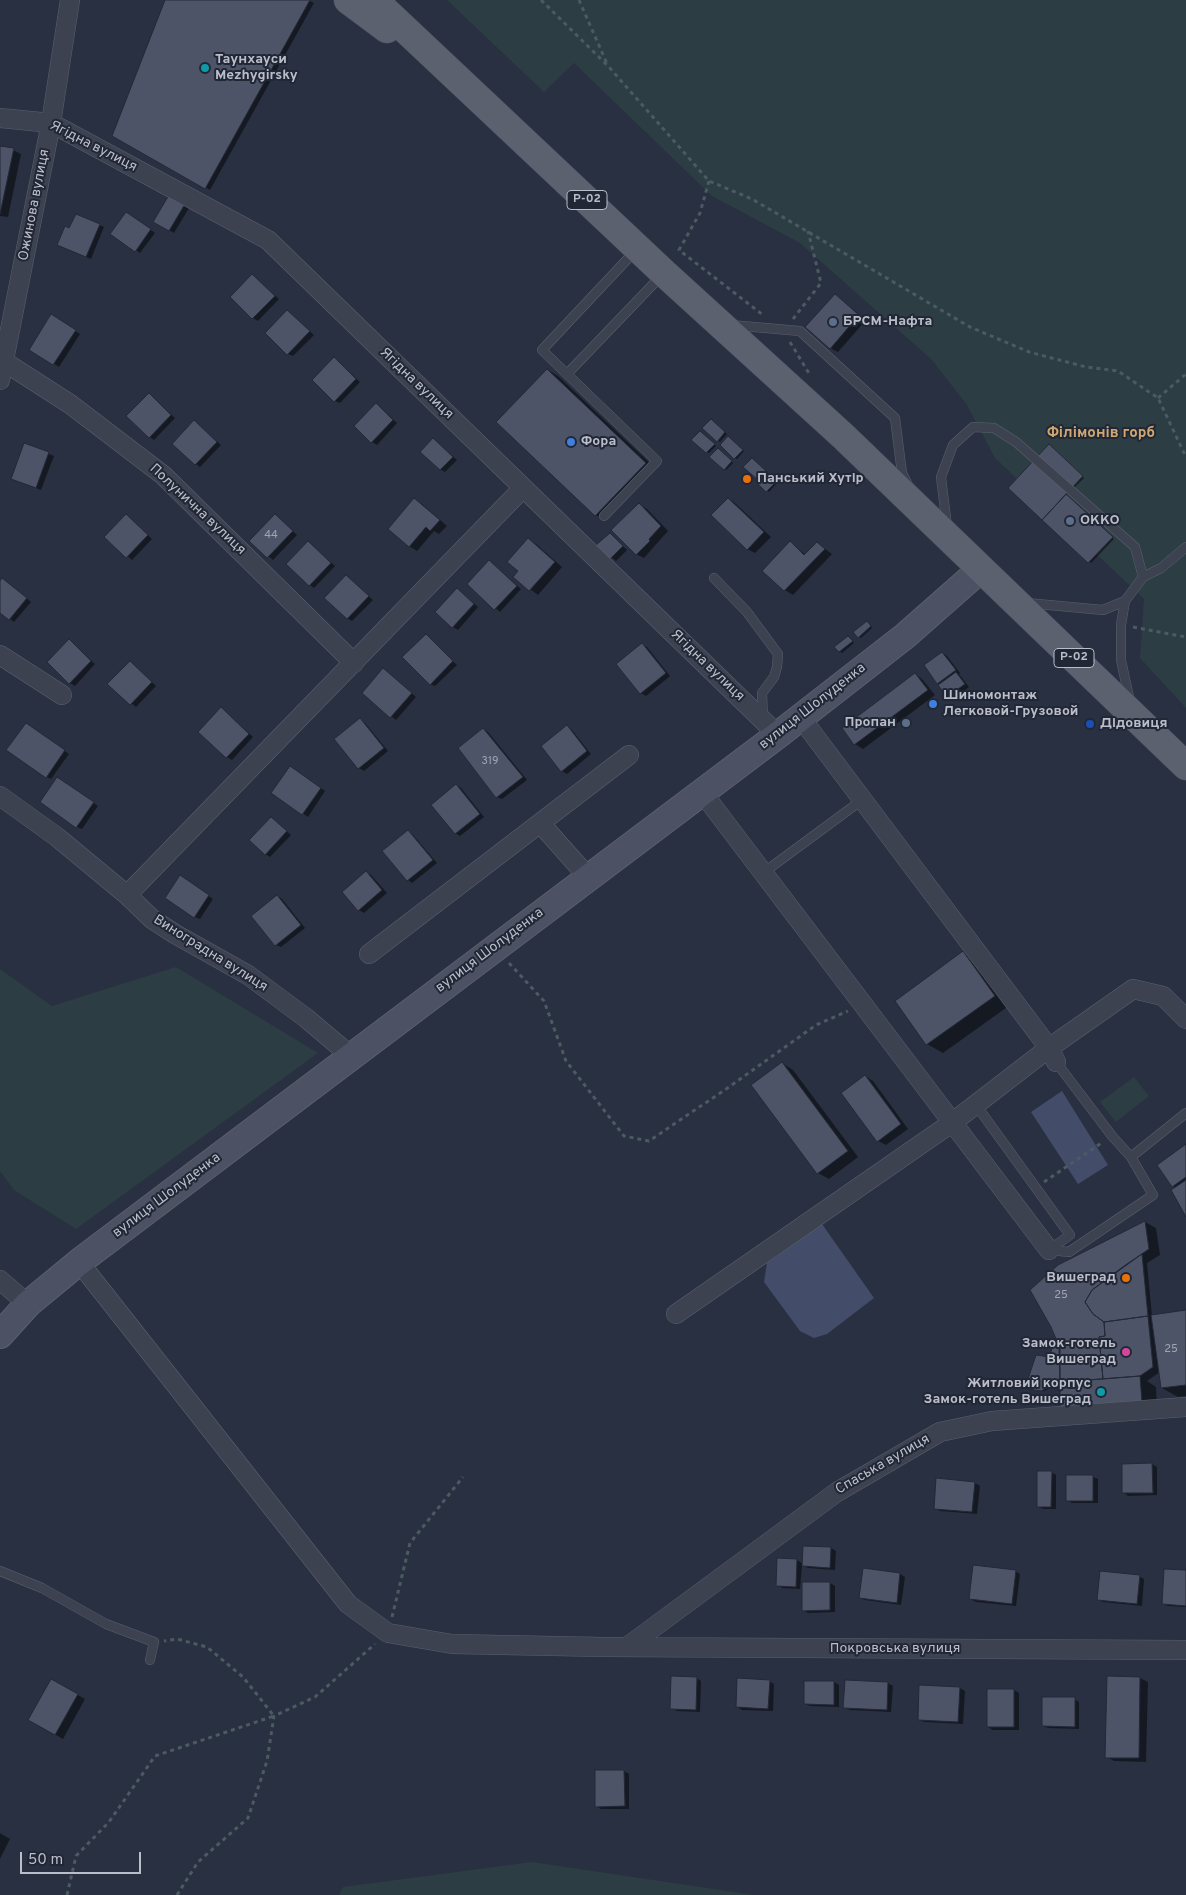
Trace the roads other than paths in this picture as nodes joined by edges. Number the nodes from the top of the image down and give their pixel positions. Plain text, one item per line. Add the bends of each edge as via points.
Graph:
1 (70, 0) edge
2 (348, 0) edge
3 (374, 0) edge
4 (455, 77) junction
5 (0, 118) edge
6 (51, 123) junction
7 (638, 248) junction
8 (664, 273) junction
9 (718, 323) junction
10 (2, 360) edge
11 (568, 374) junction
12 (0, 380) edge
13 (523, 488) junction
14 (923, 514) junction
15 (604, 516) dead end
16 (949, 539) junction
17 (1186, 547) edge
18 (981, 568) junction
19 (1143, 577) junction
20 (714, 578) dead end
21 (1125, 601) junction
22 (1016, 602) junction
23 (0, 655) edge
24 (354, 663) junction
25 (62, 695) dead end
26 (1132, 714) junction
27 (801, 718) junction
28 (770, 728) junction
29 (629, 755) dead end
30 (1186, 766) edge
31 (702, 792) junction
32 (0, 796) edge
33 (862, 800) junction
34 (540, 822) junction
35 (763, 873) junction
36 (588, 878) junction
37 (128, 895) junction
38 (369, 954) dead end
39 (1186, 1019) edge
40 (1052, 1055) junction
41 (351, 1056) junction
42 (976, 1105) junction
43 (1186, 1113) edge
44 (953, 1122) junction
45 (1131, 1157) junction
46 (1049, 1250) junction
47 (80, 1262) junction
48 (0, 1280) edge
49 (28, 1304) junction
50 (676, 1314) dead end
51 (0, 1335) edge
52 (1186, 1407) edge
53 (0, 1571) edge
54 (627, 1647) junction
55 (1186, 1650) edge
56 (150, 1660) dead end

1 - 6 street, Ожинова вулиця
2 - 4 main road, Р-02
3 - 4 main road, Р-02
4 - 7 main road, Р-02
5 - 6 street, Ягідна вулиця
6 - 10 street, Ожинова вулиця
6 - 13 street, Ягідна вулиця via 268,240
7 - 8 main road, Р-02
7 - 11 lane via 542,350
8 - 9 main road, Р-02
8 - 11 lane
9 - 14 main road, Р-02 via 843,436
9 - 14 lane via 800,331 895,418 902,473
10 - 12 street, Ожинова вулиця
10 - 24 street, Полунична вулиця via 70,404 163,475
11 - 15 lane via 657,461
13 - 24 street
13 - 28 street, Ягідна вулиця
14 - 16 main road, Р-02
16 - 18 main road, Р-02
16 - 19 lane via 941,477 953,445 973,427 994,428 1016,442 1136,547
17 - 19 lane via 1161,568
18 - 22 main road, Р-02
18 - 27 main road, вулиця Шолуденка via 905,636
19 - 21 lane
20 - 28 lane via 747,612 778,654 774,677 762,693
21 - 22 lane via 1104,610
21 - 26 lane via 1121,660
22 - 26 main road, Р-02
23 - 25 street
24 - 37 street
26 - 30 main road, Р-02
27 - 28 main road, вулиця Шолуденка
27 - 33 street
28 - 31 main road, вулиця Шолуденка
29 - 34 street
31 - 35 street
31 - 36 main road, вулиця Шолуденка
32 - 37 street, Виноградна вулиця
33 - 35 lane
33 - 40 street
34 - 36 street
34 - 38 street
35 - 44 street
36 - 41 main road, вулиця Шолуденка
37 - 41 street, Виноградна вулиця via 152,919 248,975
39 - 40 street via 1164,996 1133,988
40 - 42 street
40 - 45 lane
41 - 47 main road, вулиця Шолуденка
42 - 44 street
42 - 46 lane via 1070,1235
43 - 45 lane
44 - 46 street
44 - 50 street
45 - 46 lane via 1153,1195 1069,1252
47 - 49 main road, вулиця Шолуденка
47 - 54 street, Покровська вулиця via 348,1604 388,1633 452,1644
48 - 49 street
49 - 51 main road, вулиця Шолуденка
52 - 54 street, Спаська вулиця via 992,1421 940,1432 837,1492
53 - 56 lane via 42,1588 106,1624 154,1642
54 - 55 street, Покровська вулиця

